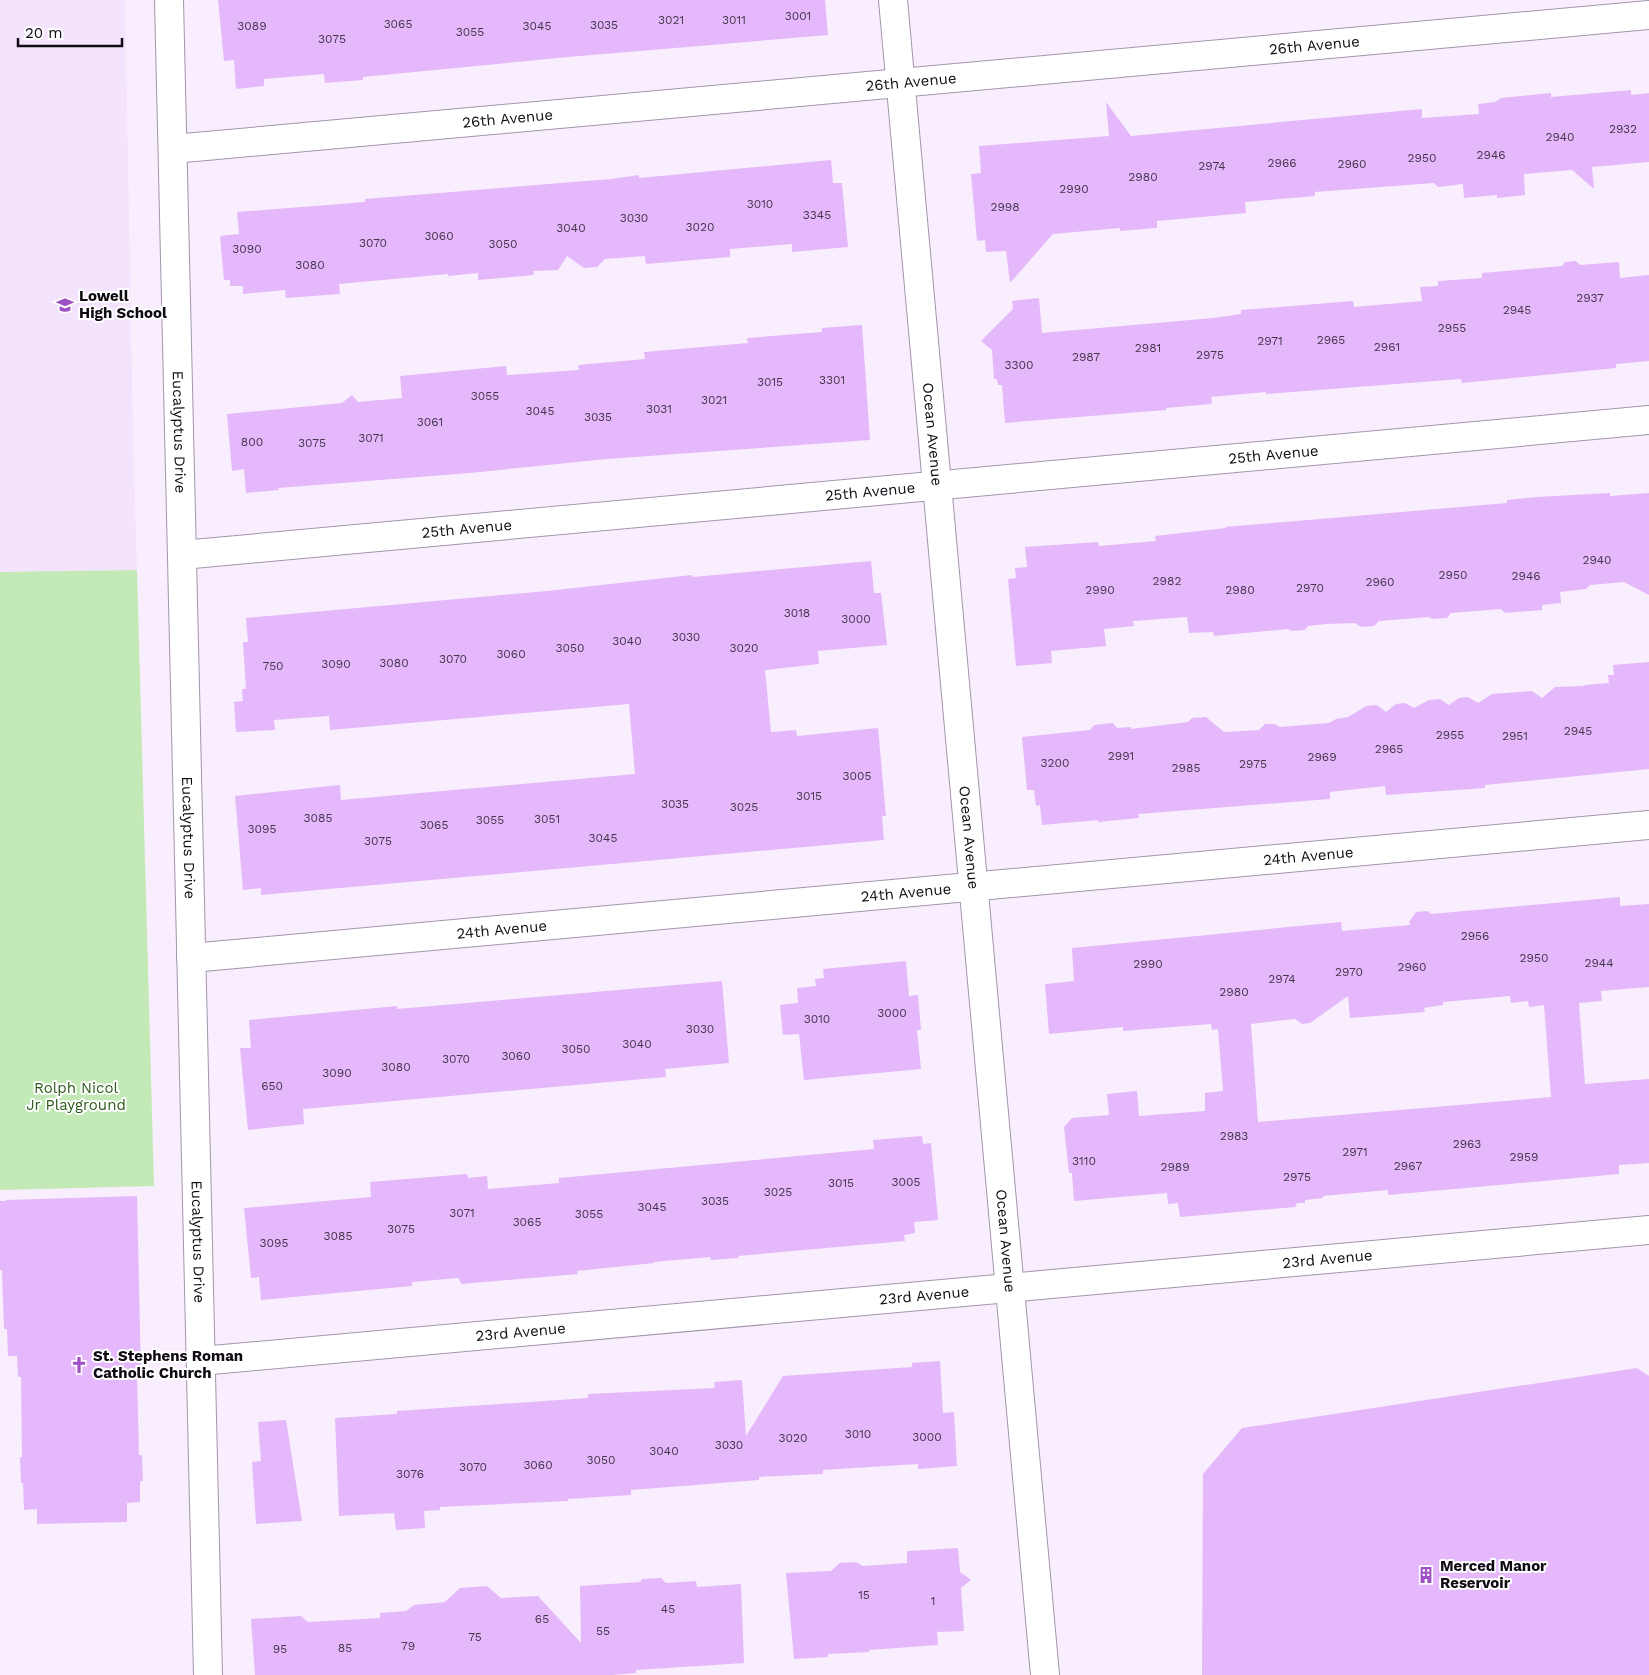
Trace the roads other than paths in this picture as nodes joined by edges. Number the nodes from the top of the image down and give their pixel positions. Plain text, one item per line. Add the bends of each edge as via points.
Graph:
1 (169, 0) edge
2 (893, 0) edge
3 (1649, 15) edge
4 (901, 83) junction
5 (173, 149) junction
6 (1649, 420) edge
7 (938, 485) junction
8 (182, 555) junction
9 (1649, 825) edge
10 (973, 887) junction
11 (191, 958) junction
12 (1649, 1230) edge
13 (1010, 1288) junction
14 (201, 1361) junction
15 (208, 1675) edge
16 (1045, 1675) edge

1 - 5 street, Eucalyptus Drive
2 - 4 street, Ocean Avenue
3 - 4 street, 26th Avenue
4 - 5 street, 26th Avenue
4 - 7 street, Ocean Avenue
5 - 8 street, Eucalyptus Drive
6 - 7 street, 25th Avenue
7 - 8 street, 25th Avenue
7 - 10 street, Ocean Avenue
8 - 11 street, Eucalyptus Drive
9 - 10 street, 24th Avenue
10 - 11 street, 24th Avenue
10 - 13 street, Ocean Avenue
11 - 14 street, Eucalyptus Drive
12 - 13 street, 23rd Avenue
13 - 14 street, 23rd Avenue
13 - 16 street, Ocean Avenue
14 - 15 street, Eucalyptus Drive

